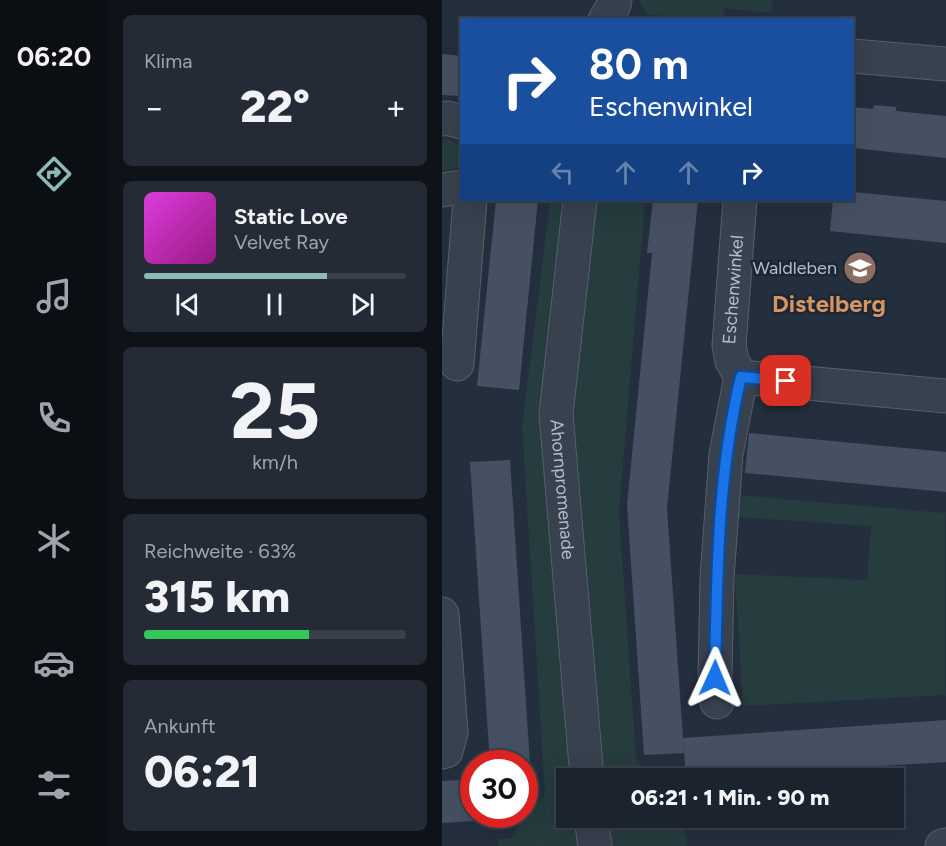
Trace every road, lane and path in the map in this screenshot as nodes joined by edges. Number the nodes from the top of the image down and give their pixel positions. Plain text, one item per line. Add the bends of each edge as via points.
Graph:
1 (615, 0) edge
2 (606, 18) edge
3 (854, 56) edge
4 (946, 64) edge
5 (442, 119) edge
6 (460, 121) edge
7 (460, 187) edge
8 (442, 190) edge
9 (470, 201) edge
10 (580, 201) edge
11 (740, 201) edge
12 (457, 364) dead end
13 (741, 377) junction
14 (946, 396) edge
15 (442, 614) edge
16 (444, 666) edge
17 (717, 702) dead end
18 (442, 752) edge
19 (586, 768) edge
20 (592, 828) edge
21 (595, 846) edge

1 - 2 street
3 - 4 street
5 - 6 street
7 - 8 street
9 - 12 street
10 - 19 street, Ahornpromenade via 556,414
11 - 13 street, Eschenwinkel via 729,345
13 - 14 street
13 - 17 street via 726,454 716,578
15 - 16 street
16 - 18 street via 451,733 446,751
20 - 21 street

